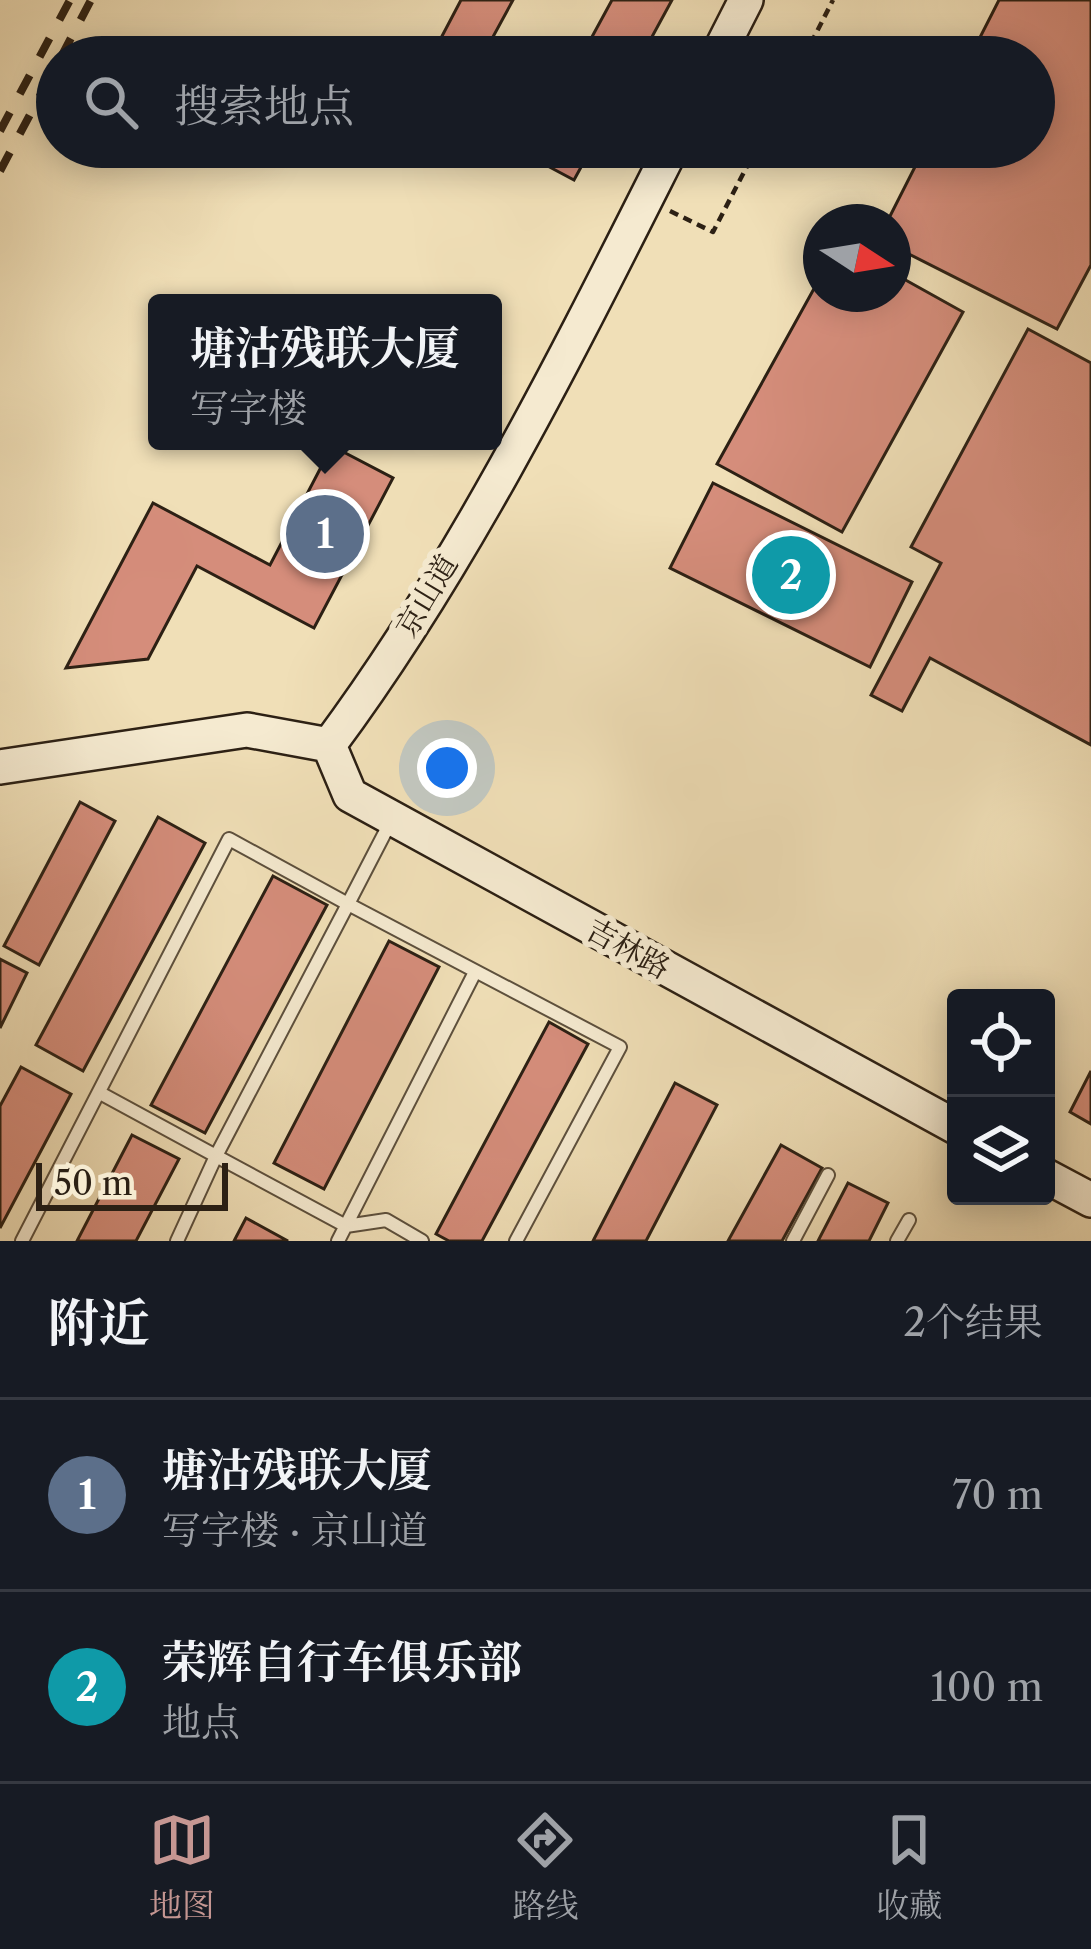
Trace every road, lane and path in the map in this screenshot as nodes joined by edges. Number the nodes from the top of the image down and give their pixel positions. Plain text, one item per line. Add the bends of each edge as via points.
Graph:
1 (746, 0) edge
2 (822, 0) edge
3 (832, 2) edge
4 (728, 36) edge
5 (815, 36) edge
6 (661, 168) edge
7 (746, 168) edge
8 (645, 200) junction
9 (328, 746) junction
10 (0, 767) edge
11 (392, 819) junction
12 (348, 904) junction
13 (474, 974) junction
14 (100, 1094) junction
15 (947, 1122) edge
16 (216, 1156) junction
17 (828, 1175) dead end
18 (1055, 1181) edge
19 (1091, 1200) edge
20 (909, 1220) dead end
21 (346, 1226) junction
22 (22, 1241) edge
23 (177, 1241) edge
24 (338, 1241) edge
25 (422, 1241) edge
26 (516, 1241) edge
27 (793, 1241) edge
28 (897, 1241) edge

1 - 4 street
2 - 3 path
3 - 5 path
6 - 8 street, 京山道
7 - 8 path via 713,232
8 - 9 street, 京山道 via 529,425 378,679
9 - 10 street via 247,730
9 - 11 street, 吉林路 via 350,795
11 - 12 lane
11 - 15 street, 吉林路
12 - 13 lane
12 - 14 lane via 230,839
12 - 16 lane
13 - 21 lane
13 - 26 lane via 620,1047
14 - 16 lane
14 - 22 lane
16 - 21 lane
16 - 23 lane
17 - 27 lane
18 - 19 street
20 - 28 lane
21 - 24 lane
21 - 25 lane via 386,1220

